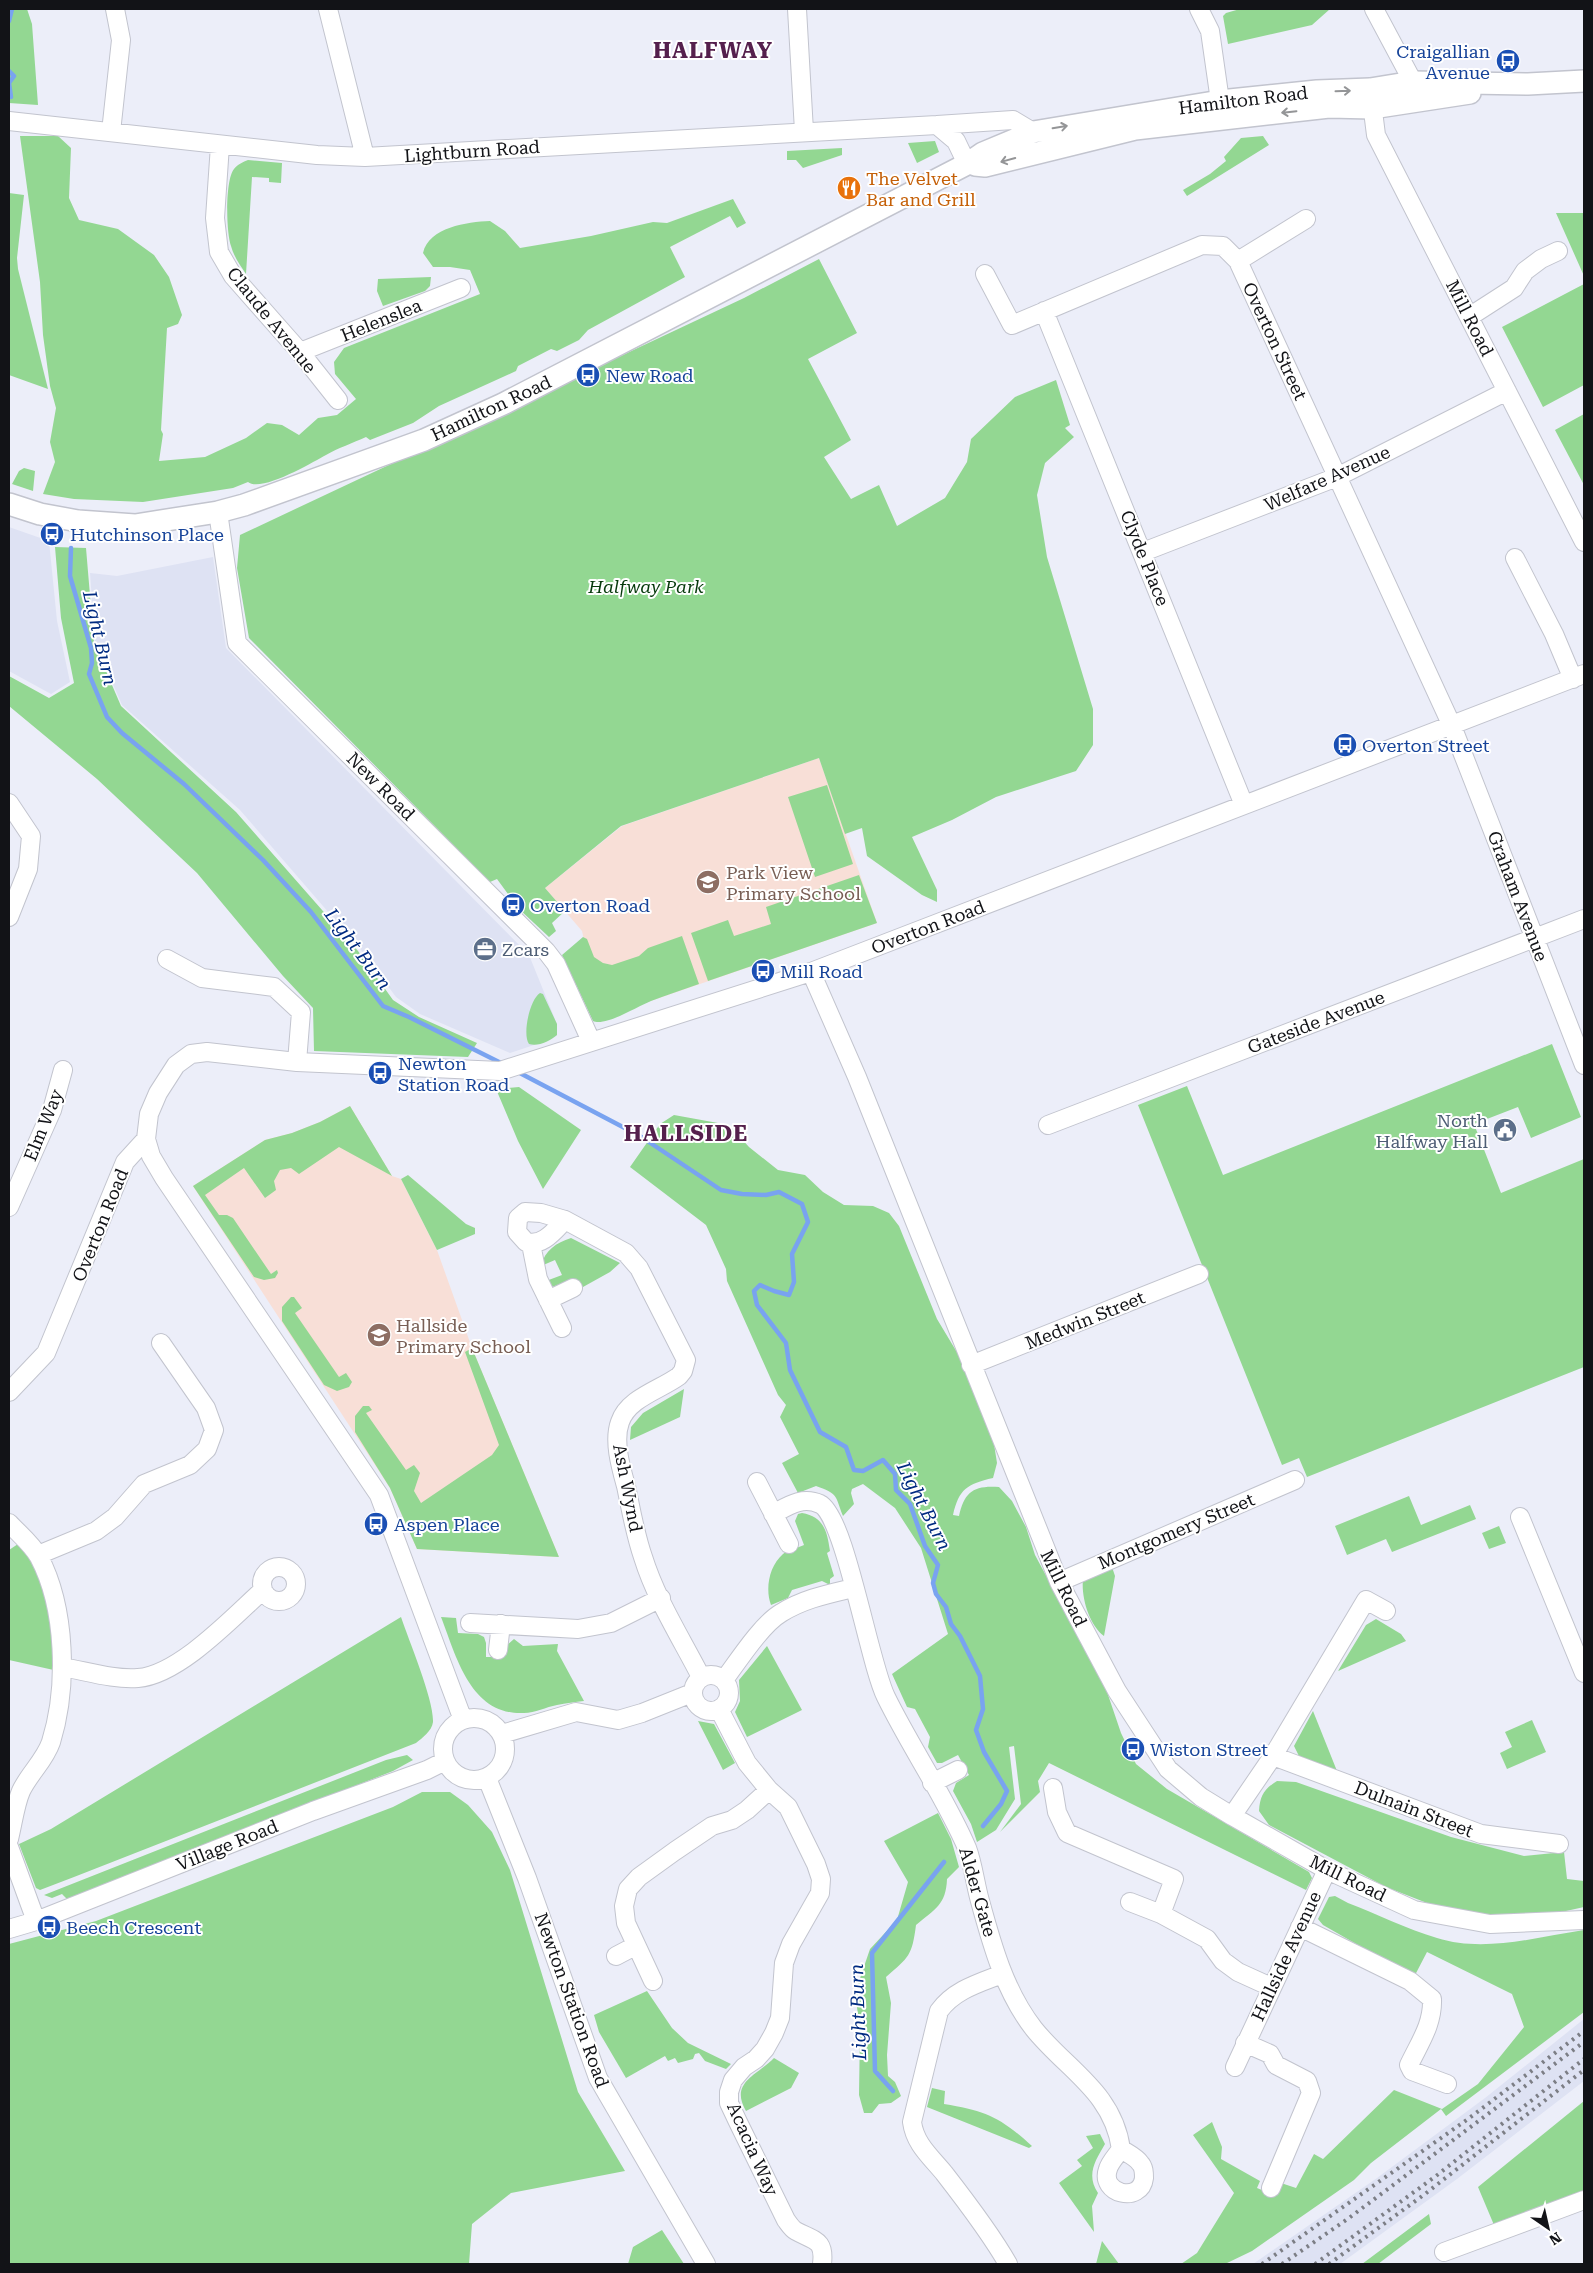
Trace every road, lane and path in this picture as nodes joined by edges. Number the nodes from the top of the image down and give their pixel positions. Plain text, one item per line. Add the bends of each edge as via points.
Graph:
1 (116, 9) edge
2 (328, 9) edge
3 (797, 9) edge
4 (1199, 9) edge
5 (1374, 9) edge
6 (1584, 81) edge
7 (1415, 92) junction
8 (1371, 99) junction
9 (1220, 101) junction
10 (9, 121) edge
11 (938, 125) junction
12 (804, 131) junction
13 (111, 132) junction
14 (1033, 132) junction
15 (220, 144) junction
16 (365, 157) junction
17 (968, 164) junction
18 (1306, 219) dead end
19 (1558, 252) dead end
20 (1238, 261) junction
21 (985, 274) dead end
22 (461, 288) dead end
23 (1044, 311) junction
24 (1469, 316) junction
25 (300, 352) junction
26 (1506, 391) junction
27 (338, 400) dead end
28 (1337, 477) junction
29 (9, 504) edge
30 (218, 512) junction
31 (1584, 542) edge
32 (1143, 552) junction
33 (1515, 558) dead end
34 (1578, 676) edge
35 (1452, 726) junction
36 (9, 804) edge
37 (1244, 805) junction
38 (9, 918) edge
39 (1584, 919) edge
40 (1535, 938) junction
41 (167, 959) dead end
42 (811, 972) junction
43 (591, 1041) junction
44 (297, 1062) junction
45 (1584, 1065) edge
46 (63, 1070) dead end
47 (1048, 1125) dead end
48 (146, 1139) junction
49 (9, 1206) edge
50 (565, 1220) junction
51 (531, 1244) junction
52 (1199, 1274) dead end
53 (573, 1288) dead end
54 (548, 1300) junction
55 (562, 1328) dead end
56 (161, 1343) dead end
57 (971, 1365) junction
58 (9, 1392) edge
59 (1294, 1480) dead end
60 (757, 1482) dead end
61 (773, 1514) junction
62 (1520, 1517) dead end
63 (9, 1522) edge
64 (789, 1544) dead end
65 (38, 1555) junction
66 (1059, 1582) junction
67 (853, 1588) junction
68 (263, 1590) dead end
69 (661, 1598) junction
70 (1386, 1611) dead end
71 (470, 1622) dead end
72 (501, 1624) junction
73 (498, 1650) dead end
74 (62, 1667) junction
75 (1584, 1673) edge
76 (701, 1677) junction
77 (724, 1680) junction
78 (692, 1693) junction
79 (719, 1709) junction
80 (463, 1720) junction
81 (502, 1734) junction
82 (1273, 1756) junction
83 (445, 1761) junction
84 (958, 1770) dead end
85 (487, 1778) junction
86 (932, 1783) junction
87 (15, 1788) edge
88 (1053, 1788) dead end
89 (769, 1790) junction
90 (1232, 1816) junction
91 (9, 1838) edge
92 (1559, 1844) dead end
93 (9, 1848) edge
94 (1327, 1870) junction
95 (1130, 1902) dead end
96 (1161, 1914) junction
97 (1584, 1920) edge
98 (36, 1921) junction
99 (1300, 1927) junction
100 (9, 1929) edge
101 (635, 1946) junction
102 (616, 1956) dead end
103 (1002, 1974) junction
104 (653, 1981) dead end
105 (1271, 1987) junction
106 (1245, 2043) junction
107 (1234, 2067) dead end
108 (1447, 2084) dead end
109 (1121, 2149) dead end
110 (1271, 2188) dead end
111 (1584, 2200) edge
112 (1444, 2252) dead end
113 (706, 2264) edge
114 (822, 2264) edge
115 (1008, 2264) edge

1 - 13 street via 121,40
2 - 16 street
3 - 12 street
4 - 9 street via 1210,31
5 - 7 street
6 - 7 main road, Hamilton Road
7 - 8 main road, Hamilton Road
9 -> 8 main road, Hamilton Road via 1317,91
8 -> 17 main road, Hamilton Road via 1329,107 1135,129 985,166
8 - 24 street, Mill Road via 1376,135
14 -> 9 main road, Hamilton Road
10 - 13 street, Lightburn Road
11 - 12 street, Lightburn Road
11 - 14 street, Lightburn Road via 1014,120
11 - 17 street via 956,141
12 - 16 street, Lightburn Road
13 - 15 street, Lightburn Road
14 - 17 main road, Hamilton Road via 983,153
15 - 16 street, Lightburn Road
15 - 25 street, Claude Avenue via 215,218 219,252 233,276
17 - 30 main road, Hamilton Road via 503,404 424,440
18 - 20 street
19 - 24 street via 1525,270 1514,288
20 - 23 street, Overton Street via 1223,246 1202,245
20 - 28 street, Overton Street
21 - 23 street, Overton Street via 1012,325
22 - 25 street, Helenslea
23 - 32 street, Clyde Place
24 - 26 street, Mill Road
25 - 27 street, Claude Avenue
26 - 28 street, Welfare Avenue
26 - 31 street, Mill Road
28 - 32 street, Welfare Avenue
28 - 35 street, Overton Street
29 - 30 main road, Hamilton Road via 78,521 135,525
30 - 43 street, New Road via 237,643 546,951 556,964
32 - 37 street, Clyde Place
33 - 34 street
34 - 35 street, Overton Road
35 - 37 street, Overton Road
35 - 40 street, Graham Avenue
36 - 38 street via 31,836 28,869
37 - 42 street, Overton Road
39 - 40 street, Gateside Avenue
40 - 45 street, Graham Avenue
40 - 47 street, Gateside Avenue
41 - 44 street via 202,978 274,987 300,1012
42 - 43 street, Overton Road
42 - 57 street, Mill Road via 857,1077
43 - 44 street, Overton Road via 500,1071
44 - 48 street, Overton Road via 206,1052 191,1054 176,1065 158,1093 149,1114
46 - 49 street, Elm Way via 52,1110
48 - 58 street, Overton Road via 125,1162 46,1353
48 - 80 street via 151,1156 164,1178 378,1495
50 - 51 street via 548,1237
50 - 51 street, Ash Wynd via 525,1212 518,1218 517,1232 522,1240
50 - 69 street, Ash Wynd via 626,1254 639,1268 686,1360 679,1376 634,1403 619,1423 618,1441 625,1483 642,1556
51 - 54 street via 538,1279
52 - 57 street, Medwin Street
53 - 54 street
54 - 55 street
56 - 65 street via 206,1408 214,1430 207,1449 190,1465 144,1484 115,1516 96,1530
57 - 66 street, Mill Road
59 - 66 street, Montgomery Street
60 - 61 street
61 - 64 street
61 - 67 street, Alder Gate via 796,1502 809,1500 821,1504 829,1512 843,1546
62 - 75 street
63 - 65 street
65 - 74 street via 53,1589
66 - 90 street, Mill Road via 1117,1691 1168,1769 1201,1797
67 - 77 street via 814,1598 779,1613
67 - 86 street, Alder Gate via 884,1694
68 - 74 street via 201,1646 163,1671 139,1678
69 - 72 street via 611,1623 578,1629
69 - 76 street, Ash Wynd
70 - 82 street via 1366,1600
71 - 72 street
72 - 73 street
74 - 87 street via 61,1691 50,1743
76 - 77 street via 713,1675
76 - 78 street
77 - 79 street via 728,1699
78 - 79 street via 701,1708 707,1711
78 - 81 street via 618,1720 576,1712
79 - 89 street, Acacia Way via 747,1763
80 - 81 street via 481,1718
80 - 83 street via 446,1735
81 - 85 street via 506,1754 496,1772
82 - 90 street
82 - 92 street, Dulnain Street via 1481,1834
83 - 85 street via 458,1776 477,1781
83 - 98 street, Village Road
84 - 86 street
85 - 113 street, Newton Station Road via 527,1878 598,2078
86 - 103 street, Alder Gate via 967,1849
87 - 91 street
88 - 96 street via 1057,1812 1067,1833 1174,1879
89 - 101 street via 732,1820 712,1826 675,1851 628,1889 624,1906 626,1923
89 - 114 street, Acacia Way via 788,1807 821,1879 820,1893 791,1944 784,1964 780,2018 774,2033 756,2060 744,2067 733,2080 730,2103 786,2220 794,2230 816,2239 824,2253
90 - 94 street, Mill Road
93 - 98 street
94 - 97 street, Mill Road via 1414,1910 1490,1924
94 - 99 street, Hallside Avenue
95 - 96 street
96 - 105 street via 1207,1939 1222,1960 1238,1972
98 - 100 street, Village Road
99 - 105 street, Hallside Avenue
99 - 108 street via 1410,1981 1432,1999 1433,2014 1409,2065 1412,2071
101 - 102 street
101 - 104 street
103 - 109 street, Alder Gate via 1034,2029 1093,2090 1110,2113 1118,2127
103 - 115 street via 957,1992 939,2010 912,2122 922,2148
105 - 106 street, Hallside Avenue
106 - 107 street, Hallside Avenue
106 - 110 street, Hallside Avenue via 1270,2054 1276,2064 1307,2081 1310,2092
111 - 112 street

